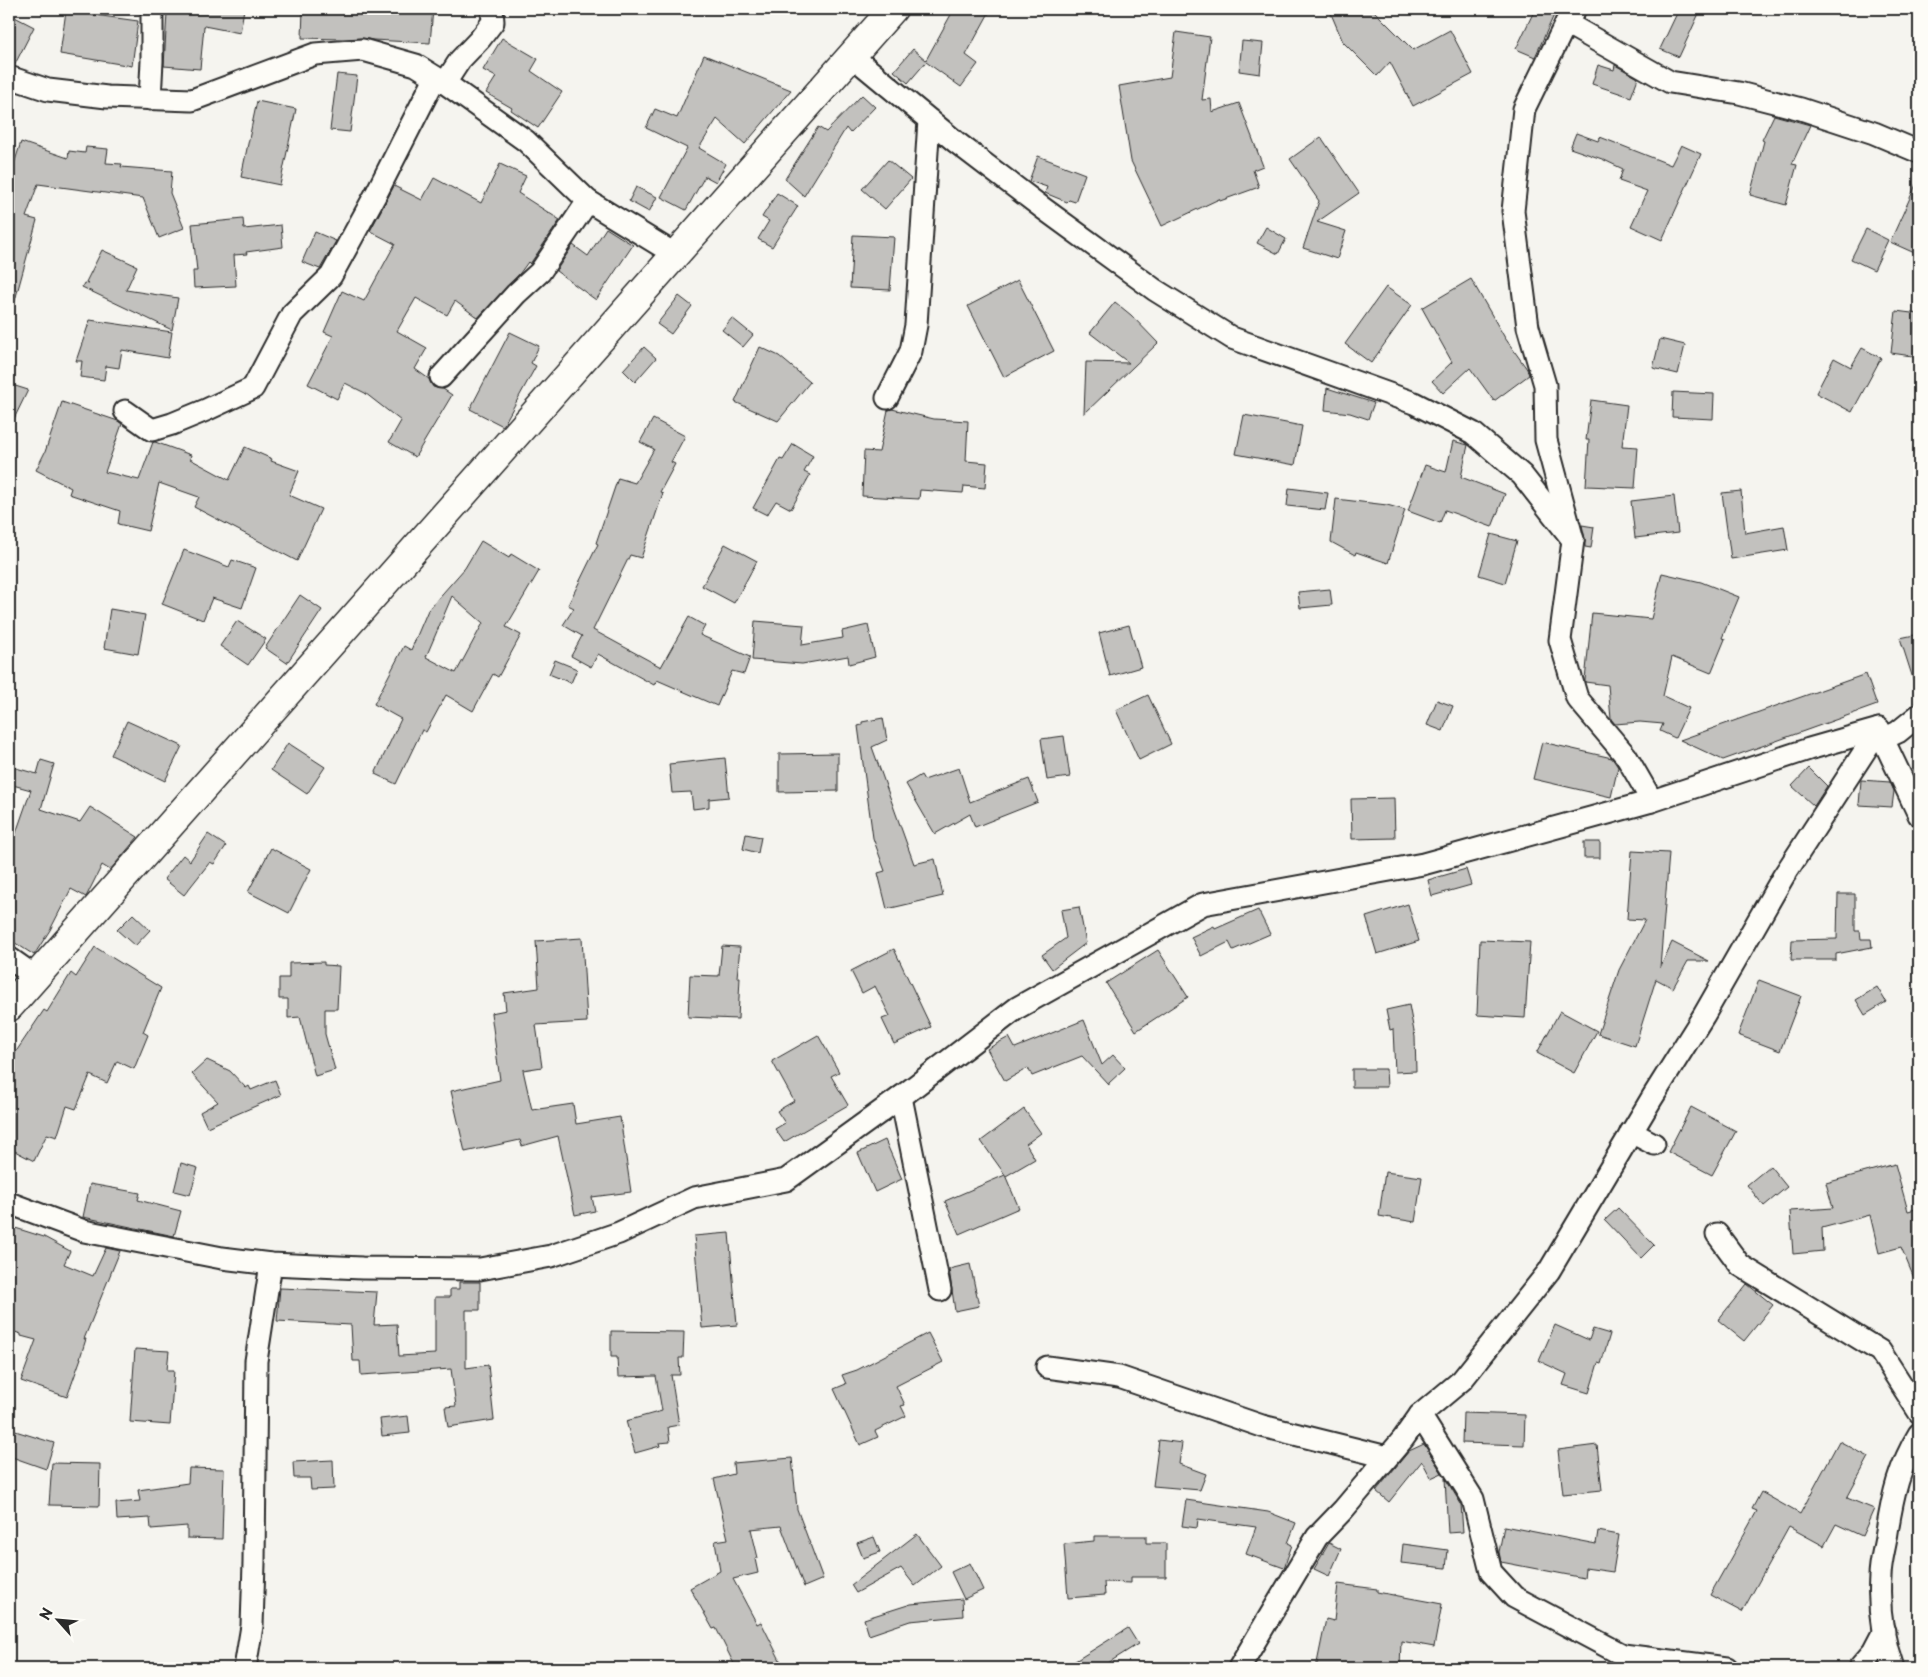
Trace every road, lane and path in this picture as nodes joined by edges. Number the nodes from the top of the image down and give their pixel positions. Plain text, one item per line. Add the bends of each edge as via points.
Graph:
1 (152, 9) edge
2 (492, 9) edge
3 (894, 9) edge
4 (1571, 16) edge
5 (852, 56) junction
6 (9, 77) edge
7 (440, 81) junction
8 (150, 99) junction
9 (929, 120) junction
10 (1919, 152) edge
11 (588, 201) junction
12 (676, 255) junction
13 (441, 376) dead end
14 (887, 398) dead end
15 (125, 411) dead end
16 (1574, 540) junction
17 (1919, 715) edge
18 (1881, 734) junction
19 (1652, 801) junction
20 (1919, 815) edge
21 (9, 958) edge
22 (36, 977) junction
23 (9, 1007) edge
24 (901, 1097) junction
25 (1631, 1132) junction
26 (1654, 1144) dead end
27 (9, 1203) edge
28 (1717, 1234) dead end
29 (271, 1264) junction
30 (940, 1290) dead end
31 (1047, 1367) dead end
32 (1919, 1412) edge
33 (1420, 1415) junction
34 (1919, 1434) edge
35 (1387, 1457) junction
36 (1884, 1631) junction
37 (245, 1668) edge
38 (1239, 1668) edge
39 (1727, 1668) edge
40 (1859, 1668) edge
41 (1893, 1668) edge

1 - 8 street
2 - 7 street via 493,22
3 - 5 main road
4 - 10 street via 1670,82 1739,93 1800,109 1874,133
4 - 16 street via 1524,109 1513,211 1528,327 1545,385 1546,440
5 - 9 street
5 - 12 main road
6 - 8 street via 48,90
7 - 8 street via 416,65 363,50 315,54 192,100
7 - 11 street via 526,141
7 - 15 street via 331,276 292,314 253,388 152,430
9 - 14 street via 916,325 911,351
9 - 16 street via 1155,290 1232,338 1414,403 1472,433 1522,475
11 - 12 street
11 - 13 street via 540,272
12 - 22 main road
16 - 19 street via 1560,640 1578,698 1626,756
17 - 18 street via 1898,732
18 - 19 street via 1808,749
18 - 20 street
18 - 25 street via 1783,877 1704,1016
19 - 24 street via 1423,864 1203,904 1017,1008
21 - 22 street
22 - 23 main road
24 - 29 street via 786,1180 694,1198 619,1233 551,1256 480,1269
24 - 30 street
25 - 26 street
25 - 33 street via 1549,1271 1462,1380
27 - 29 street via 84,1231 222,1258
28 - 32 street via 1740,1265 1880,1351
29 - 37 street via 256,1360 252,1626
31 - 35 street via 1119,1377 1262,1426
33 - 35 street
33 - 39 street via 1473,1499 1491,1572 1514,1597 1623,1655
34 - 36 street via 1896,1483 1889,1520 1880,1577
35 - 38 street via 1317,1537
36 - 40 street via 1873,1652
36 - 41 street

